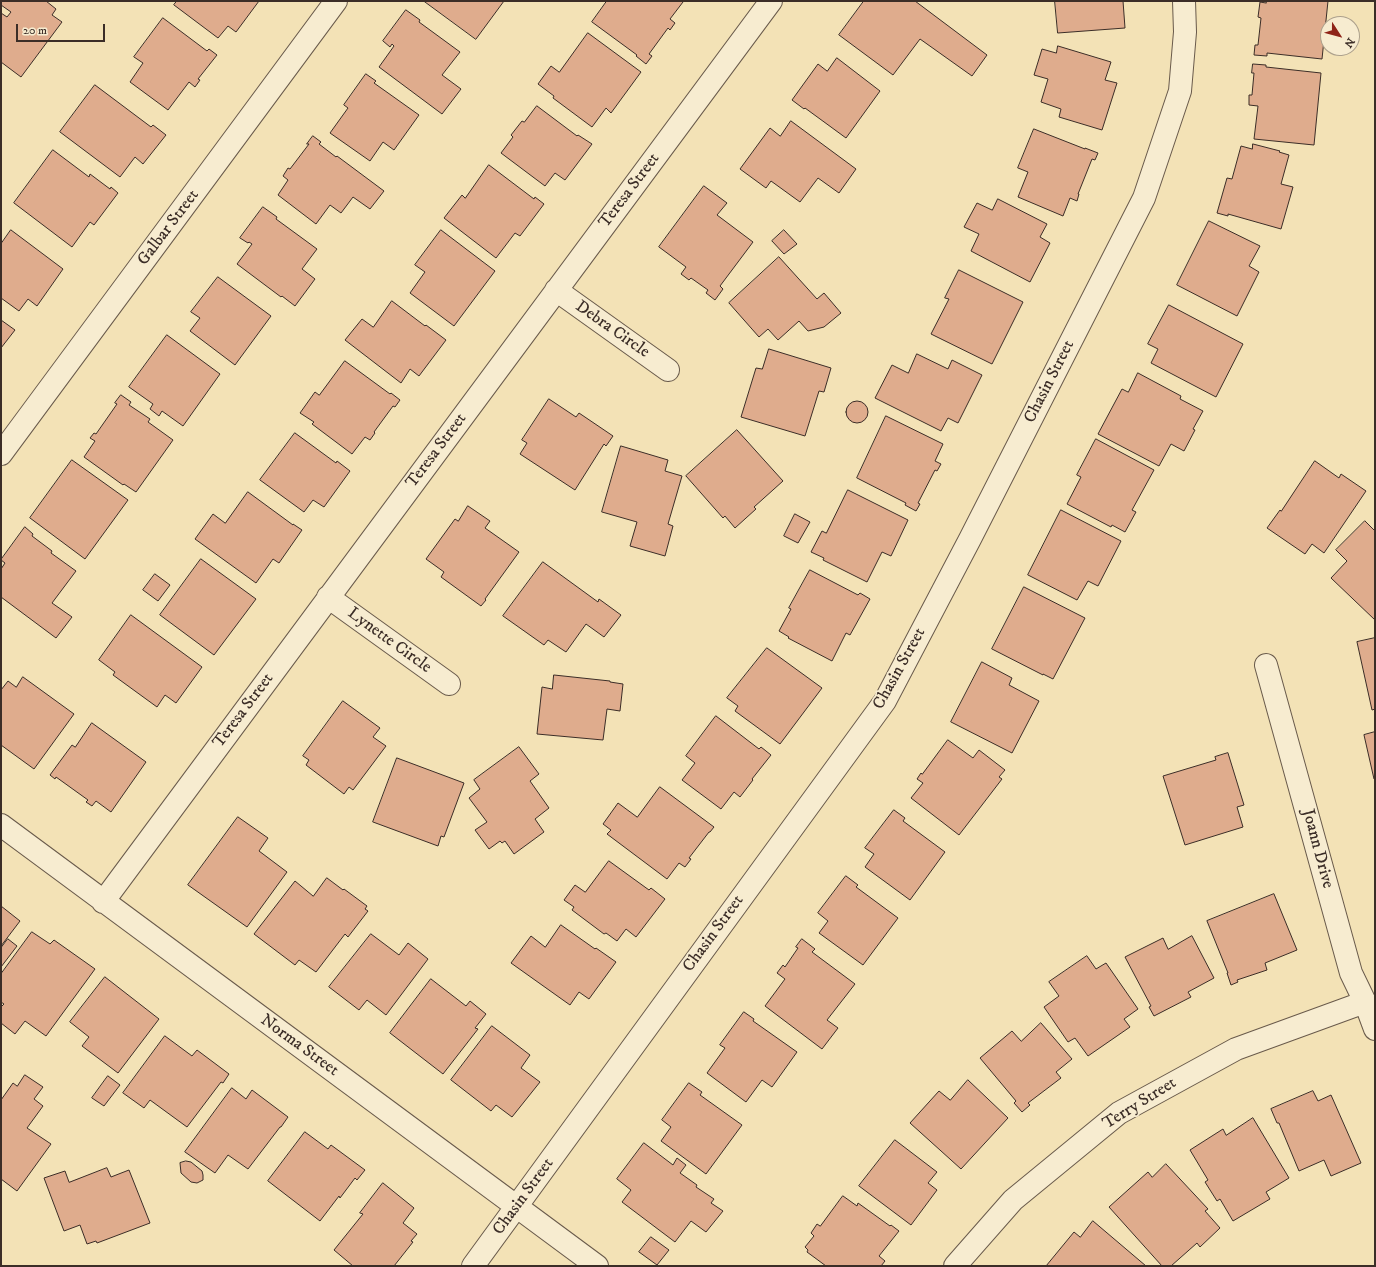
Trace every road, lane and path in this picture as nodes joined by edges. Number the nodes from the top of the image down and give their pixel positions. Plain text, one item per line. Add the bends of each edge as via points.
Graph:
1 (336, 1) edge
2 (771, 1) edge
3 (1184, 1) edge
4 (556, 290) junction
5 (668, 370) dead end
6 (1, 454) edge
7 (328, 597) junction
8 (1266, 665) dead end
9 (449, 684) dead end
10 (1, 825) edge
11 (103, 902) junction
12 (1365, 1002) junction
13 (1375, 1029) edge
14 (517, 1206) junction
15 (473, 1266) edge
16 (597, 1266) edge
17 (955, 1266) edge

1 - 6 street, Galbar Street
2 - 4 street, Teresa Street
3 - 14 street, Chasin Street via 1185,32 1180,91 1144,198 885,701
4 - 5 street, Debra Circle
4 - 7 street, Teresa Street
7 - 9 street, Lynette Circle
7 - 11 street, Teresa Street
8 - 12 street, Joann Drive via 1351,973
10 - 11 street, Norma Street
11 - 14 street, Norma Street
12 - 13 street, Joann Drive
12 - 17 street, Terry Street via 1236,1049 1120,1113 1013,1200
14 - 15 street, Chasin Street
14 - 16 street, Norma Street

